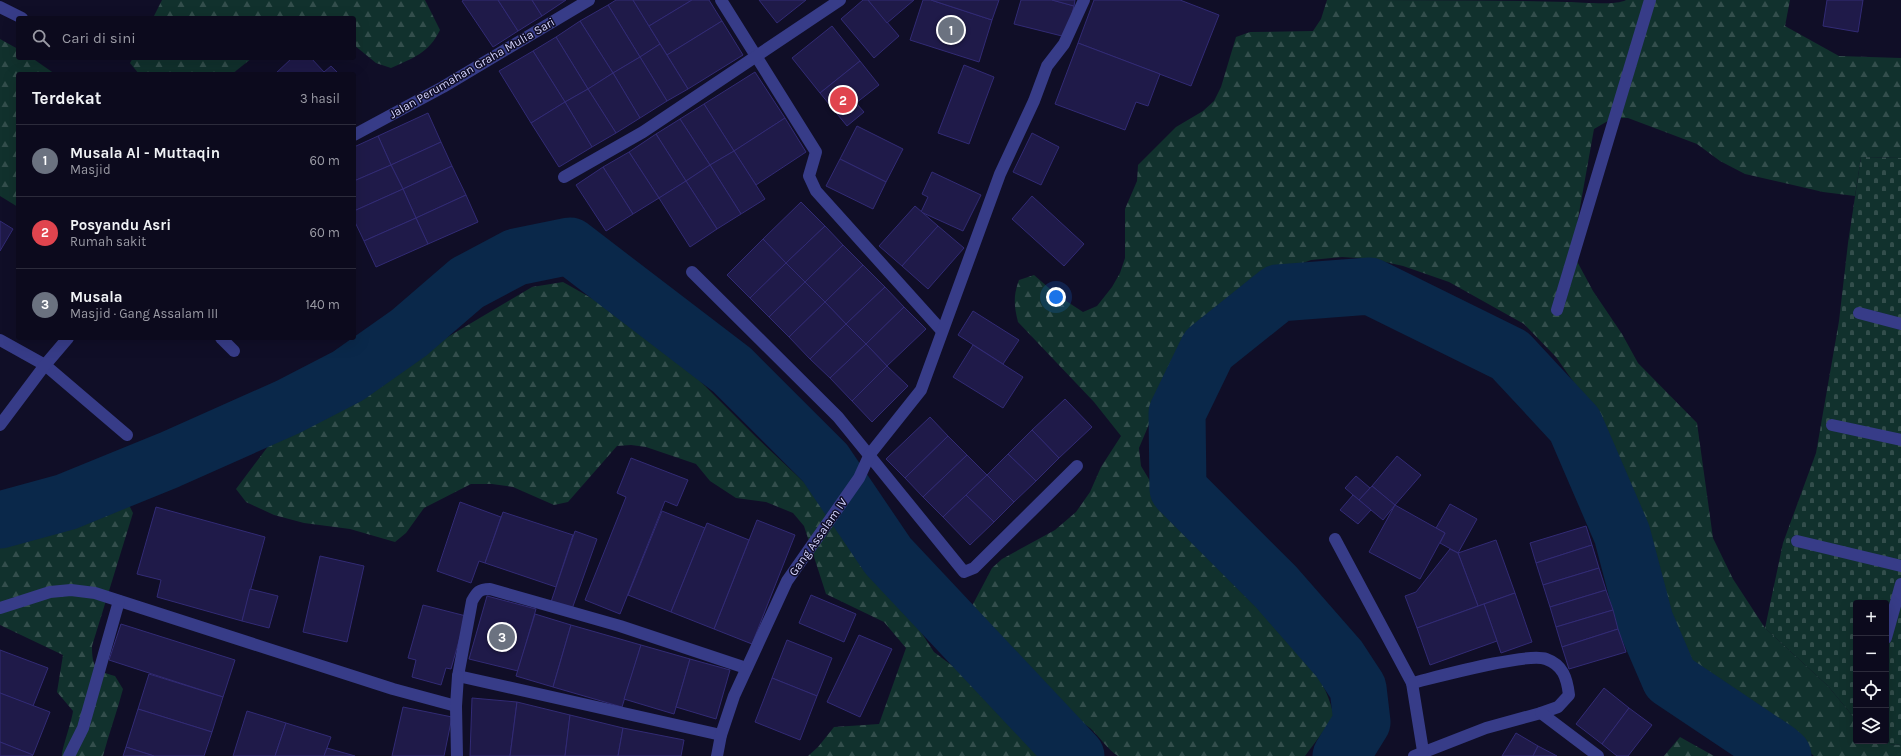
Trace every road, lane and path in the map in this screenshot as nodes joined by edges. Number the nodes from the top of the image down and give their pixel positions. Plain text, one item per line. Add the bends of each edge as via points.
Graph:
1 (588, 0) edge
2 (721, 0) edge
3 (840, 0) edge
4 (1084, 0) edge
5 (1650, 0) edge
6 (0, 7) edge
7 (18, 16) edge
8 (758, 56) junction
9 (356, 134) edge
10 (564, 177) dead end
11 (692, 272) dead end
12 (1557, 310) dead end
13 (1859, 313) dead end
14 (1901, 324) edge
15 (942, 331) junction
16 (0, 340) edge
17 (66, 340) edge
18 (223, 340) edge
19 (234, 351) dead end
20 (45, 365) junction
21 (0, 425) edge
22 (1832, 425) dead end
23 (127, 435) dead end
24 (1901, 440) edge
25 (870, 454) junction
26 (1077, 466) dead end
27 (1335, 539) dead end
28 (1797, 541) dead end
29 (1901, 566) edge
30 (1901, 584) edge
31 (119, 601) junction
32 (0, 608) edge
33 (1887, 636) edge
34 (746, 668) junction
35 (458, 676) junction
36 (1412, 682) junction
37 (456, 706) junction
38 (1541, 714) junction
39 (721, 735) junction
40 (1419, 754) edge
41 (69, 756) edge
42 (457, 756) edge
43 (717, 756) edge
44 (1598, 756) edge

1 - 9 street, Jalan Perumahan Graha Mulia Sari via 443,87
2 - 8 street
3 - 8 street
4 - 15 street, Gang Assalam IV via 1064,44 1047,66 1034,101 1000,174
5 - 12 street
6 - 7 street
8 - 10 street via 643,132
8 - 15 street via 816,152 809,176 816,190
11 - 25 street via 838,417
13 - 14 street
15 - 25 street, Gang Assalam IV via 921,390
16 - 20 street
17 - 20 street
18 - 19 street
20 - 21 street
20 - 23 street
22 - 24 street
25 - 26 street via 964,572 974,568
25 - 34 street, Gang Assalam IV via 859,478 787,581
27 - 36 street
28 - 29 street
30 - 33 street
31 - 32 street via 95,593 71,590 50,592
31 - 37 street via 393,689
31 - 41 street via 83,728
34 - 35 street via 620,626 490,588 482,588 472,601
34 - 39 street, Gang Assalam IV
35 - 37 street
35 - 39 street
36 - 38 street via 1486,665 1532,657 1545,658 1558,666 1567,679 1569,695 1558,707
36 - 40 street
37 - 42 street
38 - 40 street via 1486,728
38 - 44 street
39 - 43 street, Gang Assalam IV

